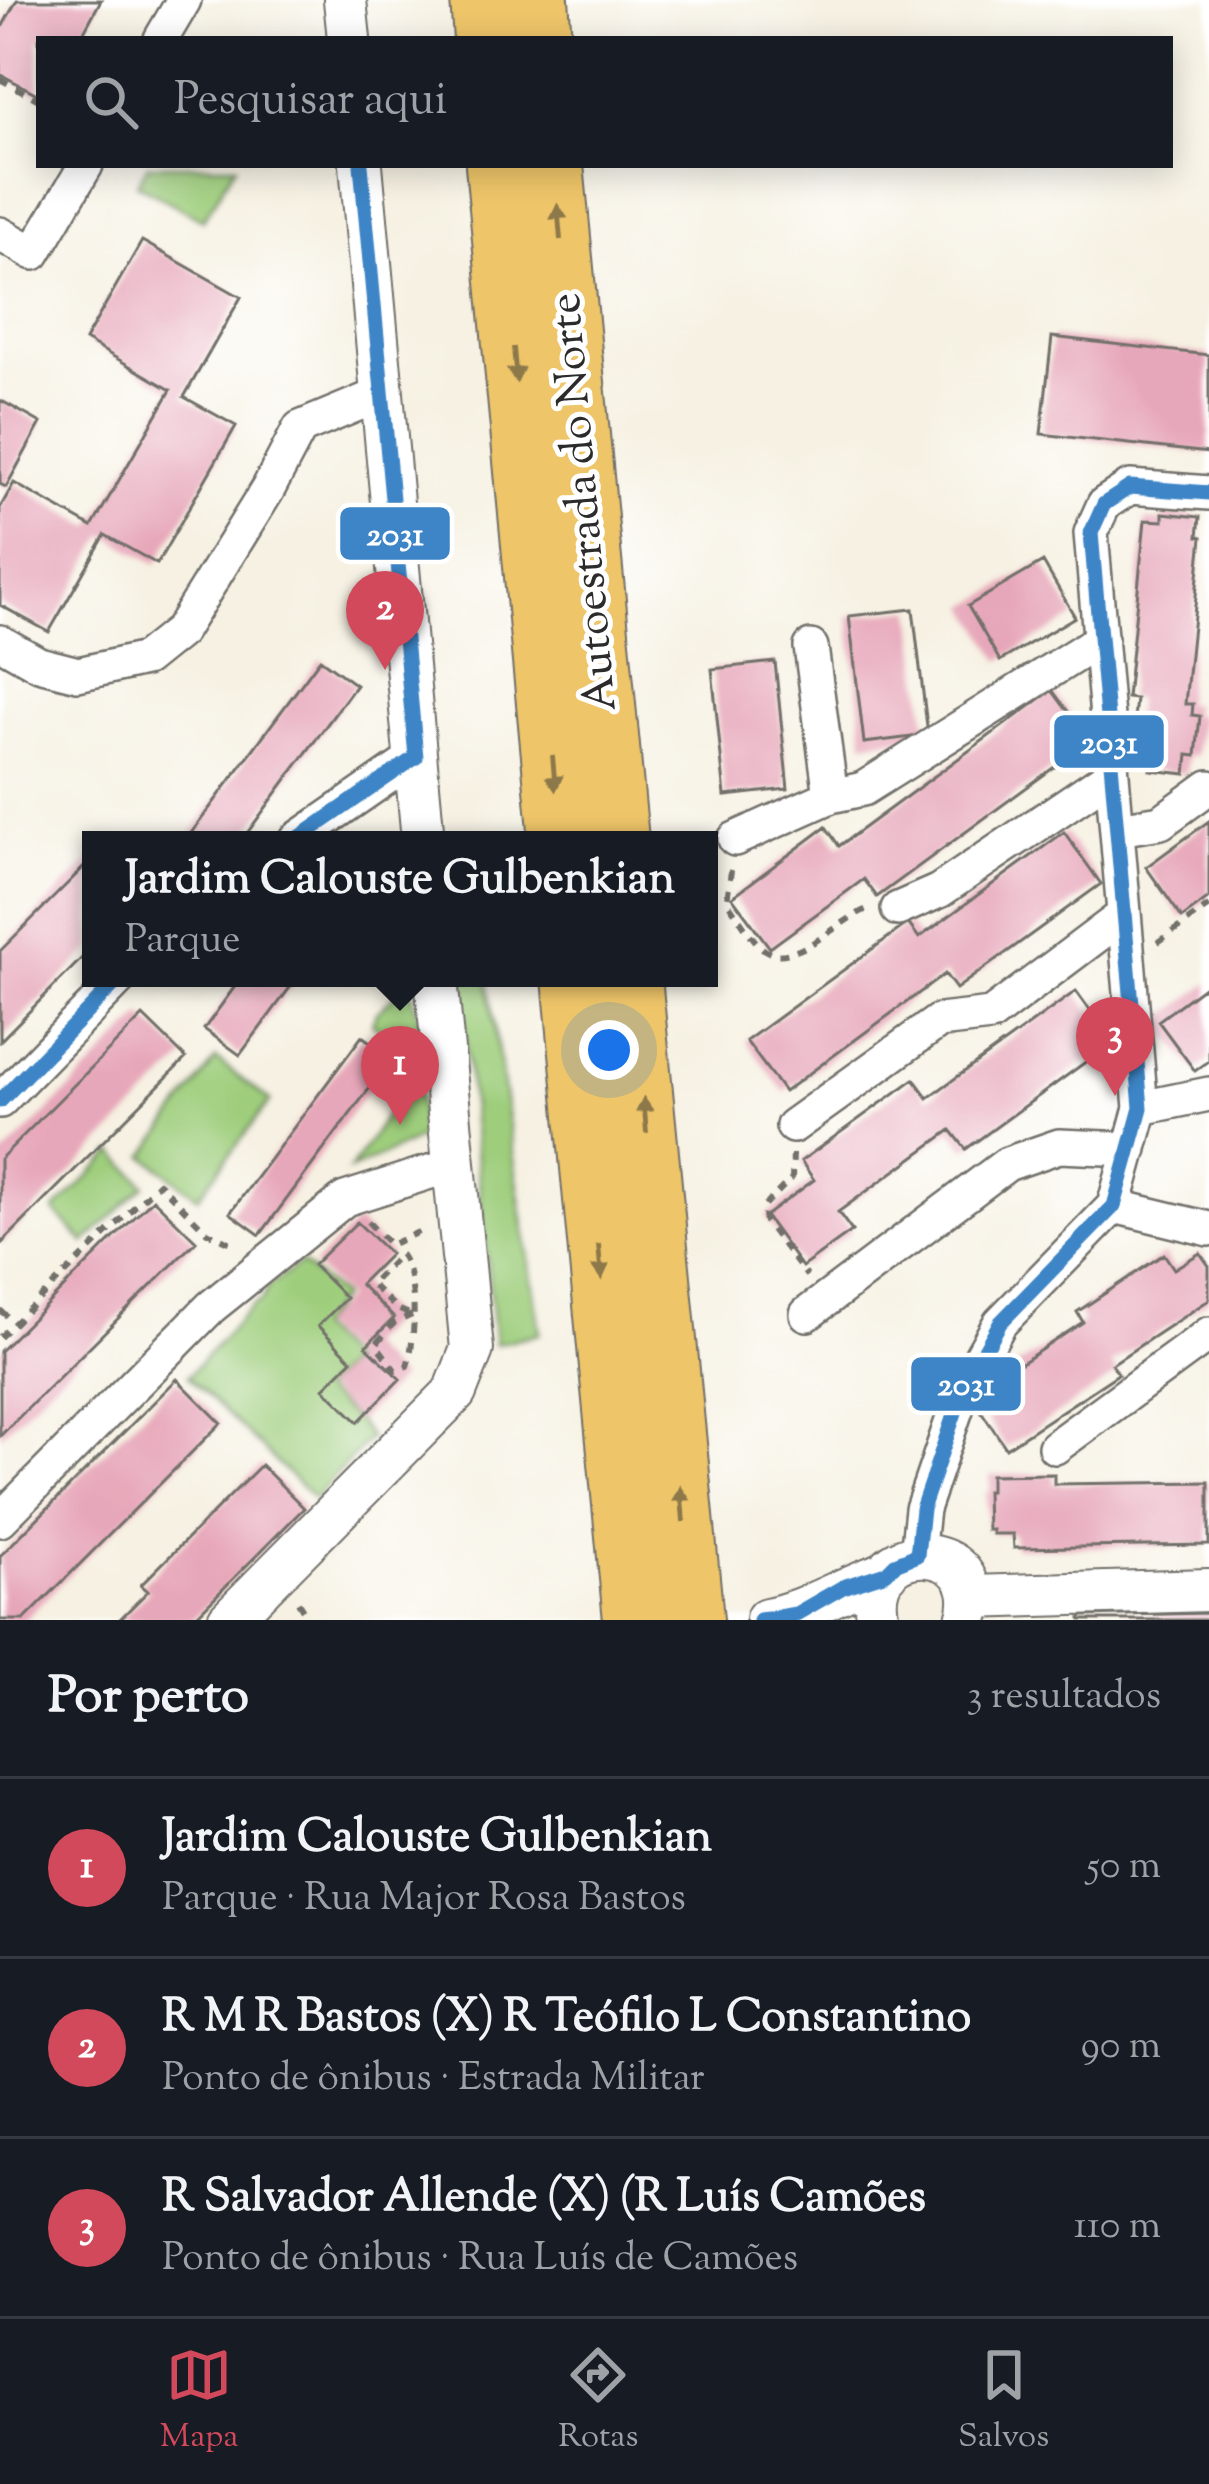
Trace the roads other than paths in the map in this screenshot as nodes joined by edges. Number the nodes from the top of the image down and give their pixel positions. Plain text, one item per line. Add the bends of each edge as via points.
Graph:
1 (184, 0) edge
2 (345, 0) edge
3 (481, 0) edge
4 (538, 0) edge
5 (163, 36) edge
6 (349, 36) edge
7 (484, 36) edge
8 (541, 36) edge
9 (84, 168) edge
10 (361, 168) edge
11 (496, 168) edge
12 (554, 168) edge
13 (0, 234) edge
14 (385, 393) junction
15 (1209, 493) edge
16 (1101, 639) junction
17 (0, 642) edge
18 (811, 647) dead end
19 (416, 757) junction
20 (1112, 774) junction
21 (1209, 787) edge
22 (831, 796) junction
23 (1118, 829) junction
24 (309, 831) edge
25 (422, 831) edge
26 (559, 831) edge
27 (617, 831) edge
28 (735, 839) road end
29 (898, 909) road end
30 (1124, 915) junction
31 (111, 987) edge
32 (437, 987) edge
33 (574, 987) edge
34 (633, 987) edge
35 (1209, 1094) edge
36 (0, 1101) edge
37 (1142, 1108) junction
38 (793, 1126) road end
39 (1130, 1149) junction
40 (453, 1172) junction
41 (1114, 1206) junction
42 (1209, 1229) edge
43 (807, 1314) dead end
44 (1209, 1334) edge
45 (1055, 1447) dead end
46 (0, 1520) edge
47 (901, 1564) junction
48 (1209, 1590) edge
49 (969, 1609) edge
50 (791, 1618) edge
51 (229, 1620) edge
52 (634, 1620) edge
53 (693, 1620) edge
54 (878, 1620) edge

1 - 5 street
2 - 6 street
3 - 7 highway
4 - 8 highway
9 - 13 street via 34,253
10 - 14 street
11 -> 26 highway, Autoestrada do Norte
27 -> 12 highway, Autoestrada do Norte
14 - 17 street via 300,428 180,631 145,658 78,674
14 - 19 street
15 - 16 street via 1130,487 1104,504 1091,533
16 - 20 street
16 - 22 street via 863,789
18 - 22 street
19 - 24 street
19 - 25 street
20 - 23 street
20 - 29 street via 939,891
21 - 23 street via 1161,823
22 - 28 street
23 - 30 street
30 - 37 street
30 - 38 street via 991,1015 939,1021
31 - 36 street
32 - 40 street
33 -> 52 highway
53 -> 34 highway
35 - 37 street
37 - 39 street
39 - 41 street
39 - 43 street via 1059,1146 1006,1164
40 - 46 street via 345,1199 211,1307
40 - 51 street via 472,1349 455,1392
41 - 42 street
41 - 47 street via 1000,1324 963,1389
44 - 45 street
47 - 49 street via 933,1556 958,1570
47 - 50 street
47 - 54 street via 875,1595
48 - 49 street

